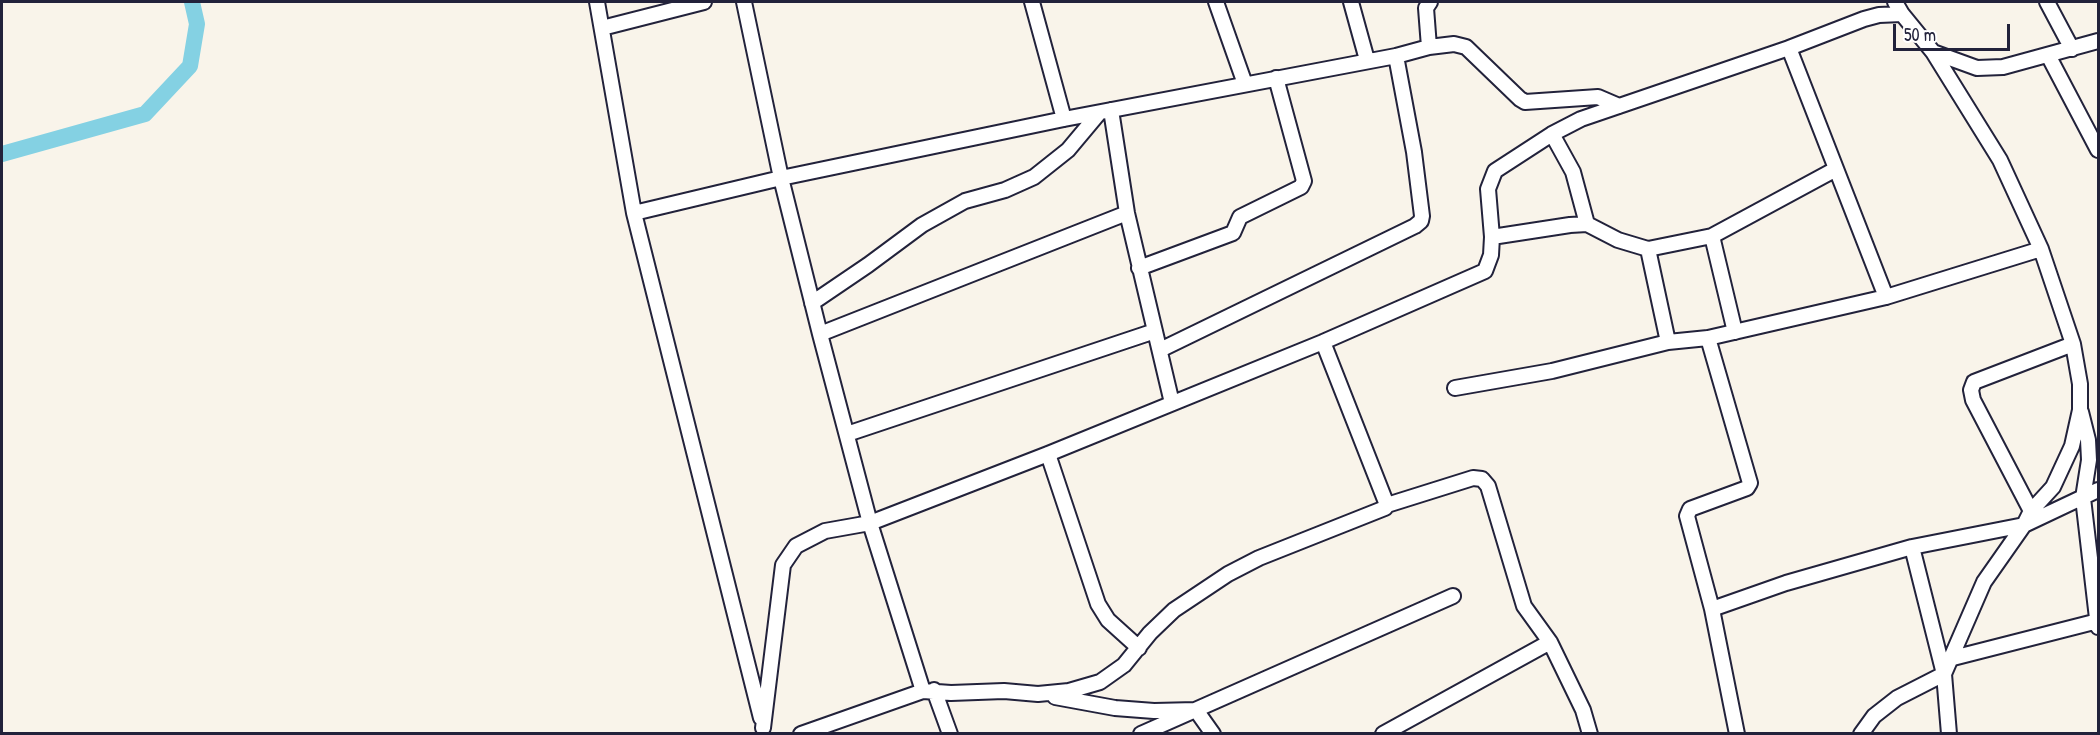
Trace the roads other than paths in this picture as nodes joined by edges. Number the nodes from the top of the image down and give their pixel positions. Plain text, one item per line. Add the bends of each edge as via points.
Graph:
1 (597, 2) edge
2 (704, 2) edge
3 (744, 2) edge
4 (1032, 2) edge
5 (1216, 2) edge
6 (1351, 2) edge
7 (1895, 2) edge
8 (2048, 2) edge
9 (1426, 4) edge
10 (1902, 14) junction
11 (602, 28) junction
12 (2098, 41) edge
13 (1429, 47) junction
14 (1789, 48) junction
15 (2072, 49) junction
16 (1933, 52) junction
17 (2048, 55) junction
18 (1396, 56) junction
19 (1367, 60) junction
20 (1276, 78) junction
21 (1245, 84) junction
22 (1619, 106) junction
23 (1105, 111) junction
24 (1064, 120) junction
25 (1552, 134) junction
26 (2098, 150) edge
27 (1836, 169) junction
28 (781, 178) junction
29 (634, 213) junction
30 (1127, 213) junction
31 (1587, 224) junction
32 (1712, 236) junction
33 (1492, 237) junction
34 (1648, 249) junction
35 (2041, 249) junction
36 (1139, 268) junction
37 (1886, 297) junction
38 (812, 303) junction
39 (1155, 331) junction
40 (1735, 332) junction
41 (820, 334) junction
42 (1708, 338) junction
43 (1323, 342) junction
44 (1668, 342) junction
45 (2073, 344) junction
46 (1160, 350) junction
47 (1455, 388) dead end
48 (1172, 403) junction
49 (2080, 410) junction
50 (847, 434) junction
51 (1048, 454) junction
52 (2098, 490) edge
53 (2083, 498) junction
54 (1387, 505) junction
55 (2031, 511) junction
56 (870, 524) junction
57 (2024, 525) junction
58 (1912, 547) junction
59 (1453, 596) dead end
60 (1712, 609) junction
61 (2098, 621) edge
62 (2098, 627) edge
63 (1550, 642) junction
64 (1138, 648) junction
65 (1949, 659) junction
66 (1944, 674) junction
67 (928, 691) junction
68 (1038, 694) junction
69 (1196, 710) junction
70 (764, 730) edge
71 (801, 734) edge
72 (950, 734) edge
73 (1141, 734) edge
74 (1213, 734) edge
75 (1383, 734) edge
76 (1590, 734) edge
77 (1737, 734) edge
78 (1861, 734) edge
79 (1949, 734) edge

1 - 11 street
2 - 11 street
3 - 28 street
4 - 24 street
5 - 21 street
6 - 19 street
7 - 10 street
8 - 15 street
9 - 13 street
10 - 14 street via 1864,19
10 - 16 street
11 - 29 street
12 - 15 street
13 - 18 street
13 - 22 street via 1466,47 1525,102 1598,97
14 - 22 street
14 - 27 street
15 - 17 street
16 - 17 street via 1977,68 2003,67
16 - 35 street via 2001,160
17 - 26 street
18 - 19 street
18 - 46 street via 1414,152 1421,221
19 - 20 street
20 - 21 street
20 - 36 street via 1304,184 1240,218 1233,233
21 - 23 street
22 - 25 street
23 - 24 street
23 - 30 street
23 - 38 street via 1068,150 1034,177 965,201 922,225
24 - 28 street
25 - 31 street via 1573,172
25 - 33 street via 1495,171 1488,189
27 - 32 street
27 - 37 street
28 - 29 street
28 - 38 street
29 - 70 street
30 - 36 street
30 - 41 street
31 - 33 street
31 - 34 street via 1618,240
32 - 34 street
32 - 40 street
33 - 43 street via 1485,271
34 - 44 street
35 - 37 street
35 - 45 street
36 - 39 street
37 - 40 street
38 - 41 street
39 - 46 street
39 - 50 street
40 - 42 street
41 - 50 street
42 - 44 street
42 - 60 street via 1750,483 1747,488 1687,512
43 - 48 street
43 - 54 street
44 - 47 street via 1552,371
45 - 49 street
45 - 55 street via 1974,382 1971,390
46 - 48 street
48 - 51 street
49 - 53 street via 2089,460
49 - 55 street via 2072,446 2053,487
50 - 56 street
51 - 56 street
51 - 64 street via 1098,604 1108,620
52 - 53 street
53 - 57 street
53 - 61 street
54 - 63 street via 1473,478 1482,479 1488,486 1524,606
54 - 64 street via 1228,574 1174,610
55 - 57 street
56 - 67 street
56 - 70 street via 825,531 796,546 783,565
57 - 58 street
57 - 65 street via 1984,582
58 - 60 street
58 - 66 street
59 - 69 street
60 - 77 street
61 - 62 street
61 - 65 street
63 - 75 street
63 - 76 street via 1583,710
64 - 68 street via 1124,665 1100,682
65 - 66 street
66 - 78 street via 1897,698 1874,716
66 - 79 street
67 - 68 street
67 - 71 street
67 - 72 street
68 - 69 street via 1115,708
69 - 73 street
69 - 74 street

